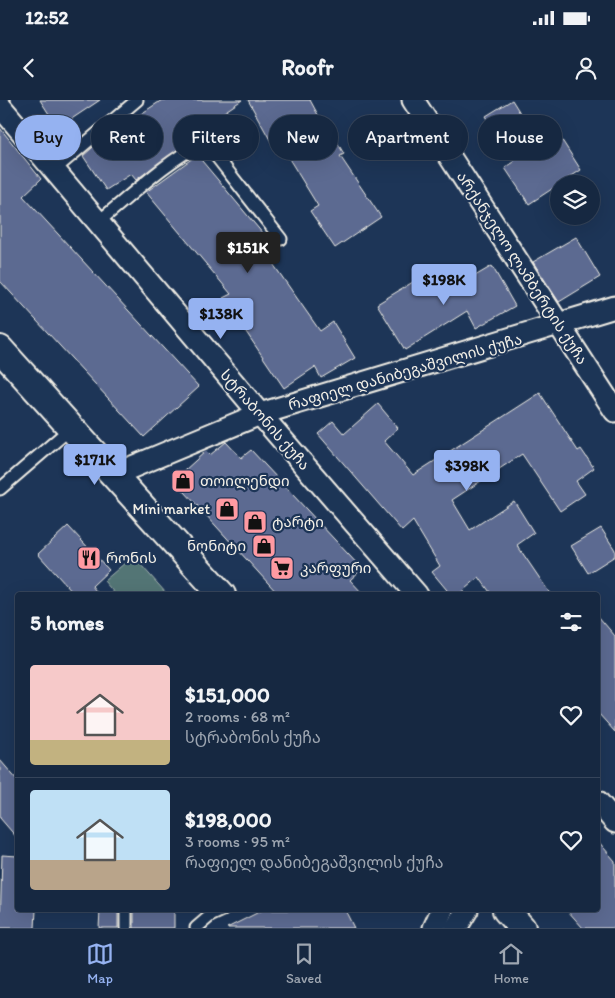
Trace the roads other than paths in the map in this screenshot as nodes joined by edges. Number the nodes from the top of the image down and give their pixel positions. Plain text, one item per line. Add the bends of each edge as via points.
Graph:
1 (137, 100) edge
2 (413, 100) edge
3 (0, 106) edge
4 (54, 170) junction
5 (98, 222) junction
6 (281, 239) dead end
7 (615, 308) edge
8 (561, 326) junction
9 (0, 348) edge
10 (615, 411) edge
11 (260, 414) junction
12 (71, 428) junction
13 (113, 475) junction
14 (0, 489) edge
15 (219, 592) edge
16 (414, 592) edge
17 (600, 804) edge
18 (615, 822) edge
19 (126, 912) edge
20 (219, 912) edge
21 (441, 912) edge
22 (466, 912) edge
23 (126, 928) edge
24 (196, 928) edge
25 (434, 928) edge
26 (456, 928) edge

1 - 4 lane
2 - 8 street, არქანჯელო ლამბერტის ქუჩა
3 - 4 street, სტრაბონის ქუჩა
4 - 5 street, სტრაბონის ქუჩა
5 - 6 lane via 148,180 201,144 210,147
5 - 11 street, სტრაბონის ქუჩა
7 - 8 street, რაფიელ დანიბეგაშვილის ქუჩა
8 - 10 street, არქანჯელო ლამბერტის ქუჩა
8 - 11 street, რაფიელ დანიბეგაშვილის ქუჩა
9 - 12 street
11 - 13 street, რაფიელ დანიბეგაშვილის ქუჩა
11 - 16 street, სტრაბონის ქუჩა
12 - 13 street
12 - 14 lane
13 - 15 street
17 - 18 street
19 - 23 lane
20 - 24 lane
21 - 25 street
22 - 26 street

